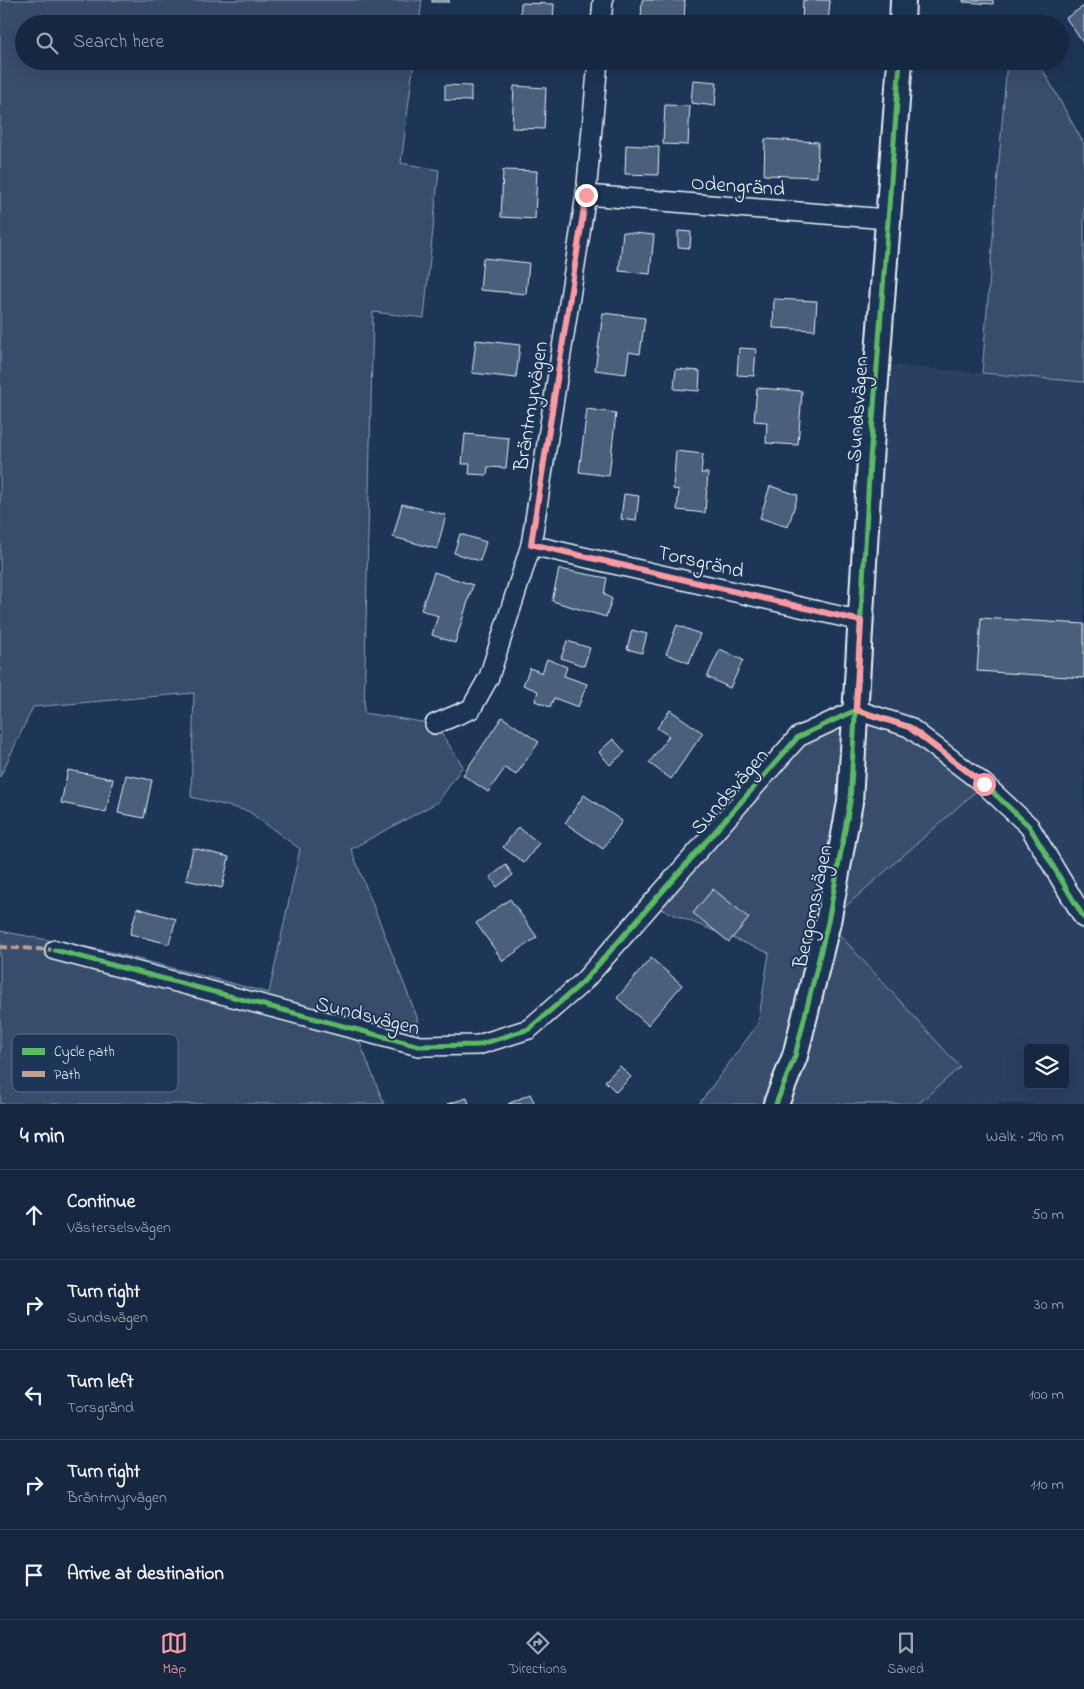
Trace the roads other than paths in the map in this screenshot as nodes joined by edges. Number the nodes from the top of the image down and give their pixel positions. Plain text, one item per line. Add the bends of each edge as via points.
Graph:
1 (603, 0) edge
2 (902, 0) edge
3 (602, 15) edge
4 (902, 15) edge
5 (597, 70) edge
6 (899, 70) edge
7 (586, 195) junction
8 (887, 219) junction
9 (531, 544) junction
10 (861, 621) junction
11 (856, 710) junction
12 (435, 724) dead end
13 (1084, 918) edge
14 (54, 950) dead end
15 (776, 1104) edge

1 - 3 street
2 - 4 street
5 - 7 street, Bräntmyrvägen
6 - 8 street, Sundsvägen
7 - 8 street, Odengränd
7 - 9 street, Bräntmyrvägen
8 - 10 street, Sundsvägen
9 - 10 street, Torsgränd
9 - 12 street, Bräntmyrvägen via 489,677 471,709
10 - 11 street, Sundsvägen
11 - 13 street via 909,727 984,784 1029,826
11 - 14 street, Sundsvägen via 798,737 576,988 529,1029 478,1045 419,1046
11 - 15 street, Bergomsvägen via 850,802 828,922 795,1056

